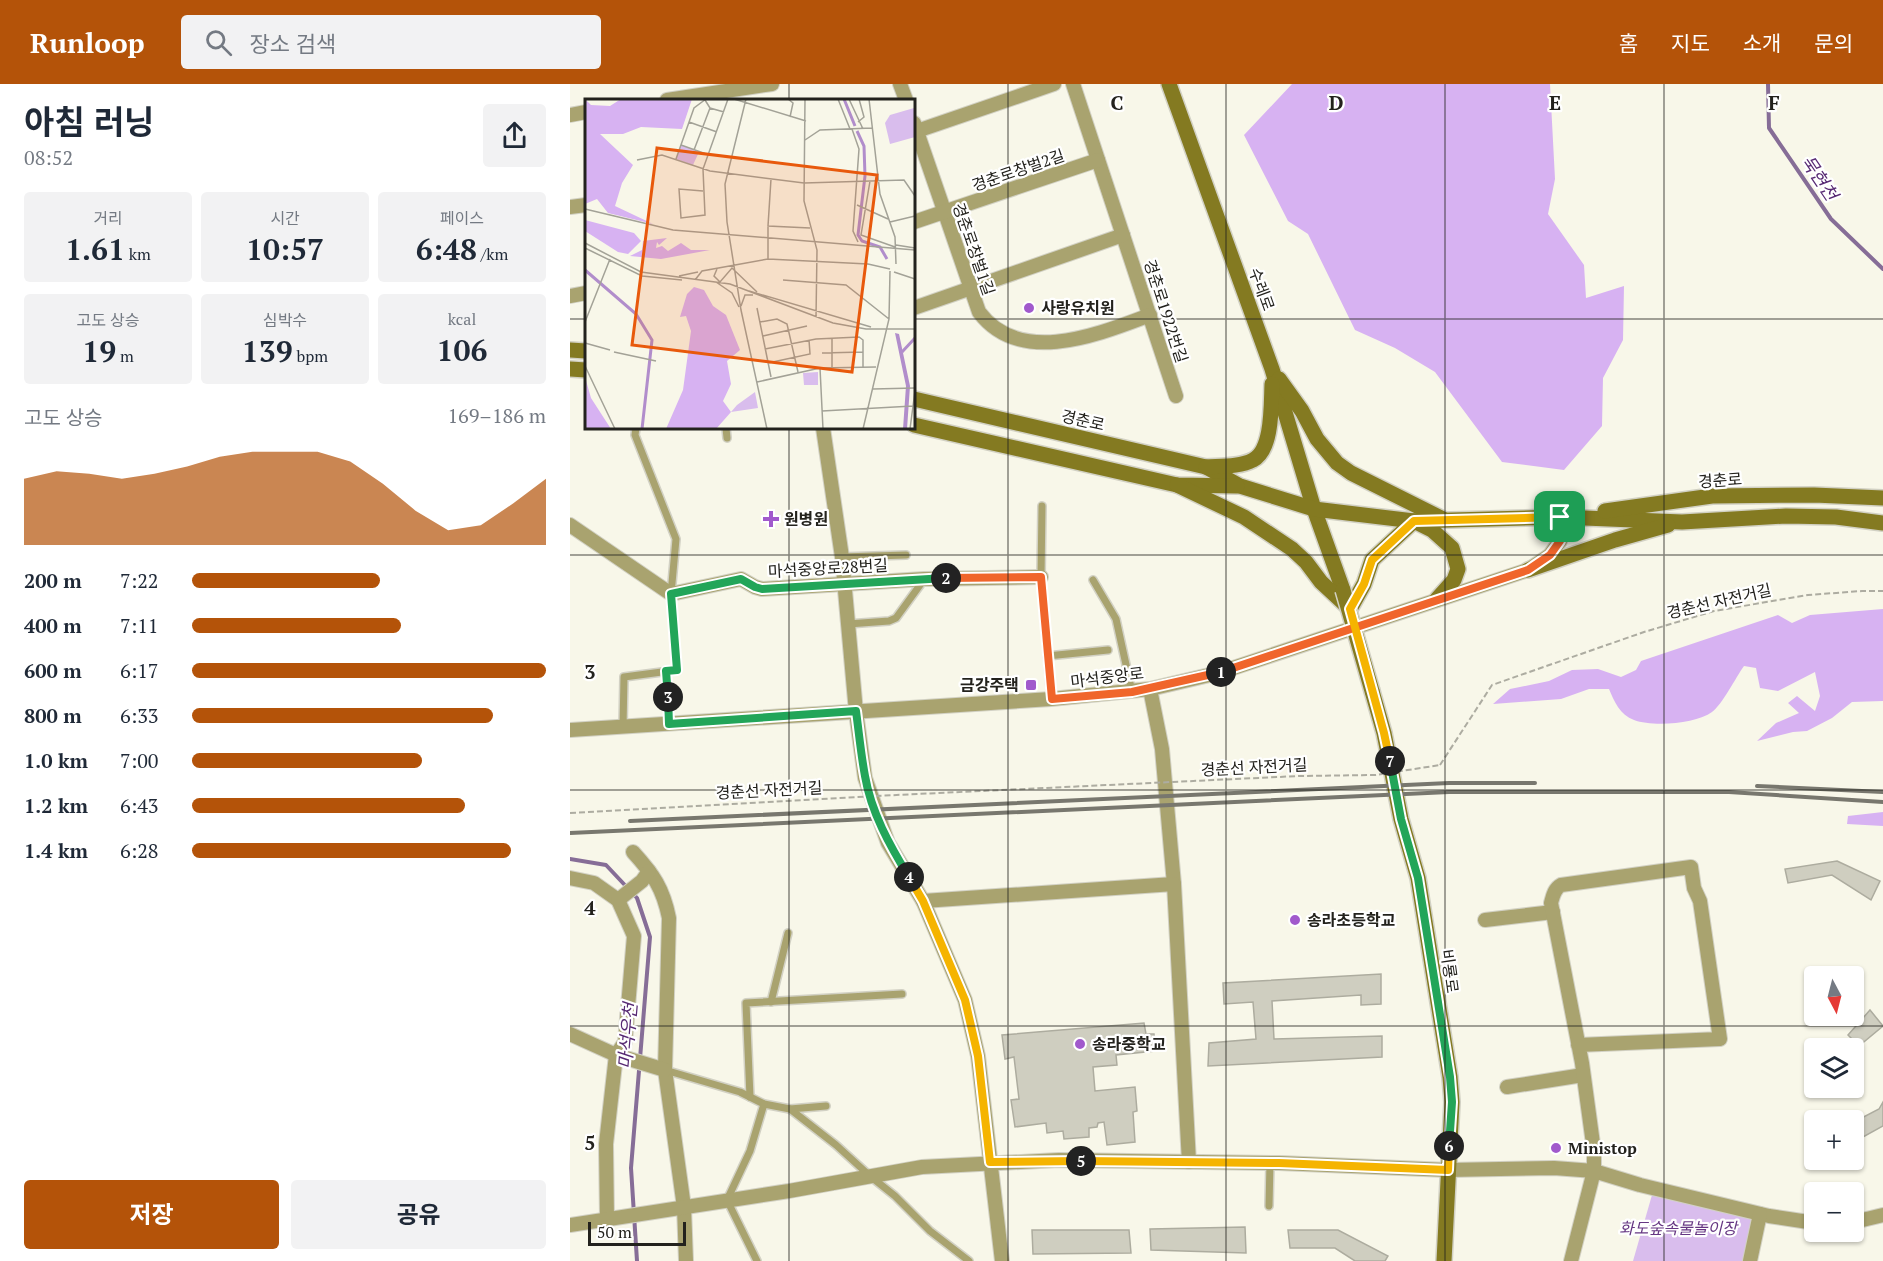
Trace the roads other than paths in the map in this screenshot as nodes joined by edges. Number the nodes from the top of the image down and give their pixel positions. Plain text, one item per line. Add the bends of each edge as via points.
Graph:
1 (900, 84) edge
2 (1054, 84) edge
3 (1073, 84) edge
4 (1169, 84) edge
5 (766, 85) edge
6 (690, 99) edge
7 (906, 99) edge
8 (585, 112) edge
9 (570, 115) edge
10 (915, 128) edge
11 (915, 131) edge
12 (1098, 160) junction
13 (585, 205) edge
14 (570, 207) edge
15 (944, 213) junction
16 (915, 222) edge
17 (1124, 235) junction
18 (971, 288) junction
19 (585, 293) edge
20 (570, 296) edge
21 (915, 308) edge
22 (1150, 315) junction
23 (570, 350) edge
24 (585, 351) edge
25 (570, 369) edge
26 (1272, 369) junction
27 (585, 370) edge
28 (1176, 396) dead end
29 (915, 399) edge
30 (915, 425) edge
31 (636, 429) edge
32 (726, 429) edge
33 (823, 429) edge
34 (727, 438) dead end
35 (1206, 467) junction
36 (1177, 485) junction
37 (1240, 486) junction
38 (1883, 498) edge
39 (1042, 506) dead end
40 (1314, 509) junction
41 (1560, 517) junction
42 (1414, 521) junction
43 (1448, 521) junction
44 (1682, 522) junction
45 (1883, 523) edge
46 (570, 525) edge
47 (906, 555) dead end
48 (842, 557) junction
49 (1528, 570) junction
50 (1041, 577) junction
51 (924, 579) junction
52 (1093, 580) dead end
53 (845, 583) junction
54 (671, 594) junction
55 (1437, 599) junction
56 (1350, 609) junction
57 (848, 624) junction
58 (1108, 650) dead end
59 (1047, 656) junction
60 (666, 671) junction
61 (1150, 689) junction
62 (1132, 692) junction
63 (1052, 699) junction
64 (856, 711) junction
65 (669, 724) junction
66 (623, 727) junction
67 (570, 730) edge
68 (633, 852) dead end
69 (646, 876) junction
70 (570, 878) edge
71 (1173, 884) junction
72 (620, 898) junction
73 (923, 901) junction
74 (1553, 912) junction
75 (1485, 920) dead end
76 (788, 933) dead end
77 (902, 994) dead end
78 (771, 1002) junction
79 (570, 1034) edge
80 (1578, 1045) junction
81 (620, 1055) junction
82 (659, 1069) junction
83 (1584, 1075) junction
84 (1507, 1087) dead end
85 (750, 1097) junction
86 (764, 1104) junction
87 (826, 1106) dead end
88 (790, 1109) junction
89 (990, 1162) junction
90 (1189, 1162) junction
91 (1270, 1163) junction
92 (1448, 1170) junction
93 (1594, 1171) junction
94 (870, 1176) junction
95 (727, 1200) junction
96 (1269, 1206) dead end
97 (684, 1207) junction
98 (1760, 1214) junction
99 (1883, 1215) edge
100 (607, 1220) junction
101 (1864, 1220) edge
102 (1804, 1221) edge
103 (570, 1225) edge
104 (686, 1261) edge
105 (758, 1261) edge
106 (968, 1261) edge
107 (1002, 1261) edge
108 (1444, 1261) edge
109 (1571, 1261) edge
110 (1750, 1261) edge

1 - 7 street
2 - 10 street
3 - 12 street, 경춘로1922번길
4 - 26 street, 수레로
5 - 6 street
8 - 9 street
11 - 15 street, 경춘로창벌1길
12 - 15 street, 경춘로창벌2길
12 - 17 street, 경춘로1922번길
13 - 14 street
15 - 16 street, 경춘로창벌2길
15 - 18 street, 경춘로창벌1길
17 - 18 street
17 - 22 street, 경춘로1922번길
18 - 21 street
18 - 22 street, 경춘로창벌1길 via 987,323 1003,334 1035,343 1111,330
19 - 20 street
22 - 28 street, 경춘로1922번길
23 - 24 street
25 - 27 street
26 - 35 street via 1270,423 1266,444 1256,459
26 - 40 street, 수레로
26 - 43 street via 1317,440 1337,463
29 - 35 street, 경춘로
30 - 36 street, 경춘로
31 - 54 lane via 676,539
32 - 34 lane
33 - 48 street
35 - 37 street, 경춘로
36 - 37 street, 경춘로
36 - 56 street via 1272,534 1306,562
37 - 40 street, 경춘로
38 - 41 street, 경춘로 via 1712,496
39 - 50 lane
40 - 42 street, 경춘로
40 - 56 street, 비룡로, bridge
41 - 43 street, 경춘로
41 - 44 street, 경춘로
41 - 49 street, 마석중앙로 via 1560,541 1550,555
42 - 43 street, 경춘로
42 - 55 street via 1432,530 1452,548 1458,569 1454,580
42 - 56 street via 1372,560
44 - 45 street, 경춘로 via 1786,516
44 - 49 street
46 - 54 street
47 - 48 lane
48 - 53 street
49 - 55 street, 마석중앙로
50 - 51 street, 마석중앙로28번길
50 - 59 lane
51 - 53 street, 마석중앙로28번길
51 - 57 lane via 896,618
52 - 62 lane via 1116,620
53 - 54 street, 마석중앙로28번길 via 762,589 741,579
53 - 57 street
54 - 60 lane via 677,670
55 - 61 street, 마석중앙로 via 1218,673
56 - 92 street, 비룡로, bridge via 1418,878 1450,1077
57 - 64 street
58 - 59 lane
59 - 63 lane
60 - 65 lane
60 - 66 lane via 624,676
61 - 62 street, 마석중앙로
61 - 71 street via 1162,749
62 - 63 street, 마석중앙로
63 - 64 street, 마석중앙로
64 - 65 street, 마석중앙로
64 - 73 street via 865,778 873,805 888,843
65 - 66 street, 마석중앙로
66 - 67 street, 마석중앙로
68 - 69 street
69 - 72 street
69 - 82 street via 658,882 669,918
70 - 72 street via 594,883
71 - 73 street
71 - 90 street
72 - 81 street via 634,936 625,1042
73 - 89 street via 965,1000 985,1109
74 - 75 street
74 - 80 street
74 - 80 street via 1551,903 1561,885 1690,867 1700,901 1720,1039
76 - 78 lane
77 - 78 lane
78 - 85 lane via 746,1004
79 - 81 street
80 - 83 street
81 - 82 street
81 - 100 street via 606,1144
82 - 85 lane
82 - 97 street
83 - 84 street
83 - 93 street
85 - 86 lane
86 - 88 lane
86 - 95 lane via 750,1151
87 - 88 lane
88 - 94 lane
89 - 90 street
89 - 94 street via 921,1167
89 - 107 street
90 - 91 street
91 - 92 street
91 - 96 lane
92 - 93 street via 1554,1167
92 - 108 street, 비룡로
93 - 98 street
93 - 109 street
94 - 95 street
94 - 106 lane
95 - 97 street
95 - 105 lane
97 - 100 street
97 - 104 street
98 - 102 street
98 - 110 street
99 - 101 street
100 - 103 street

